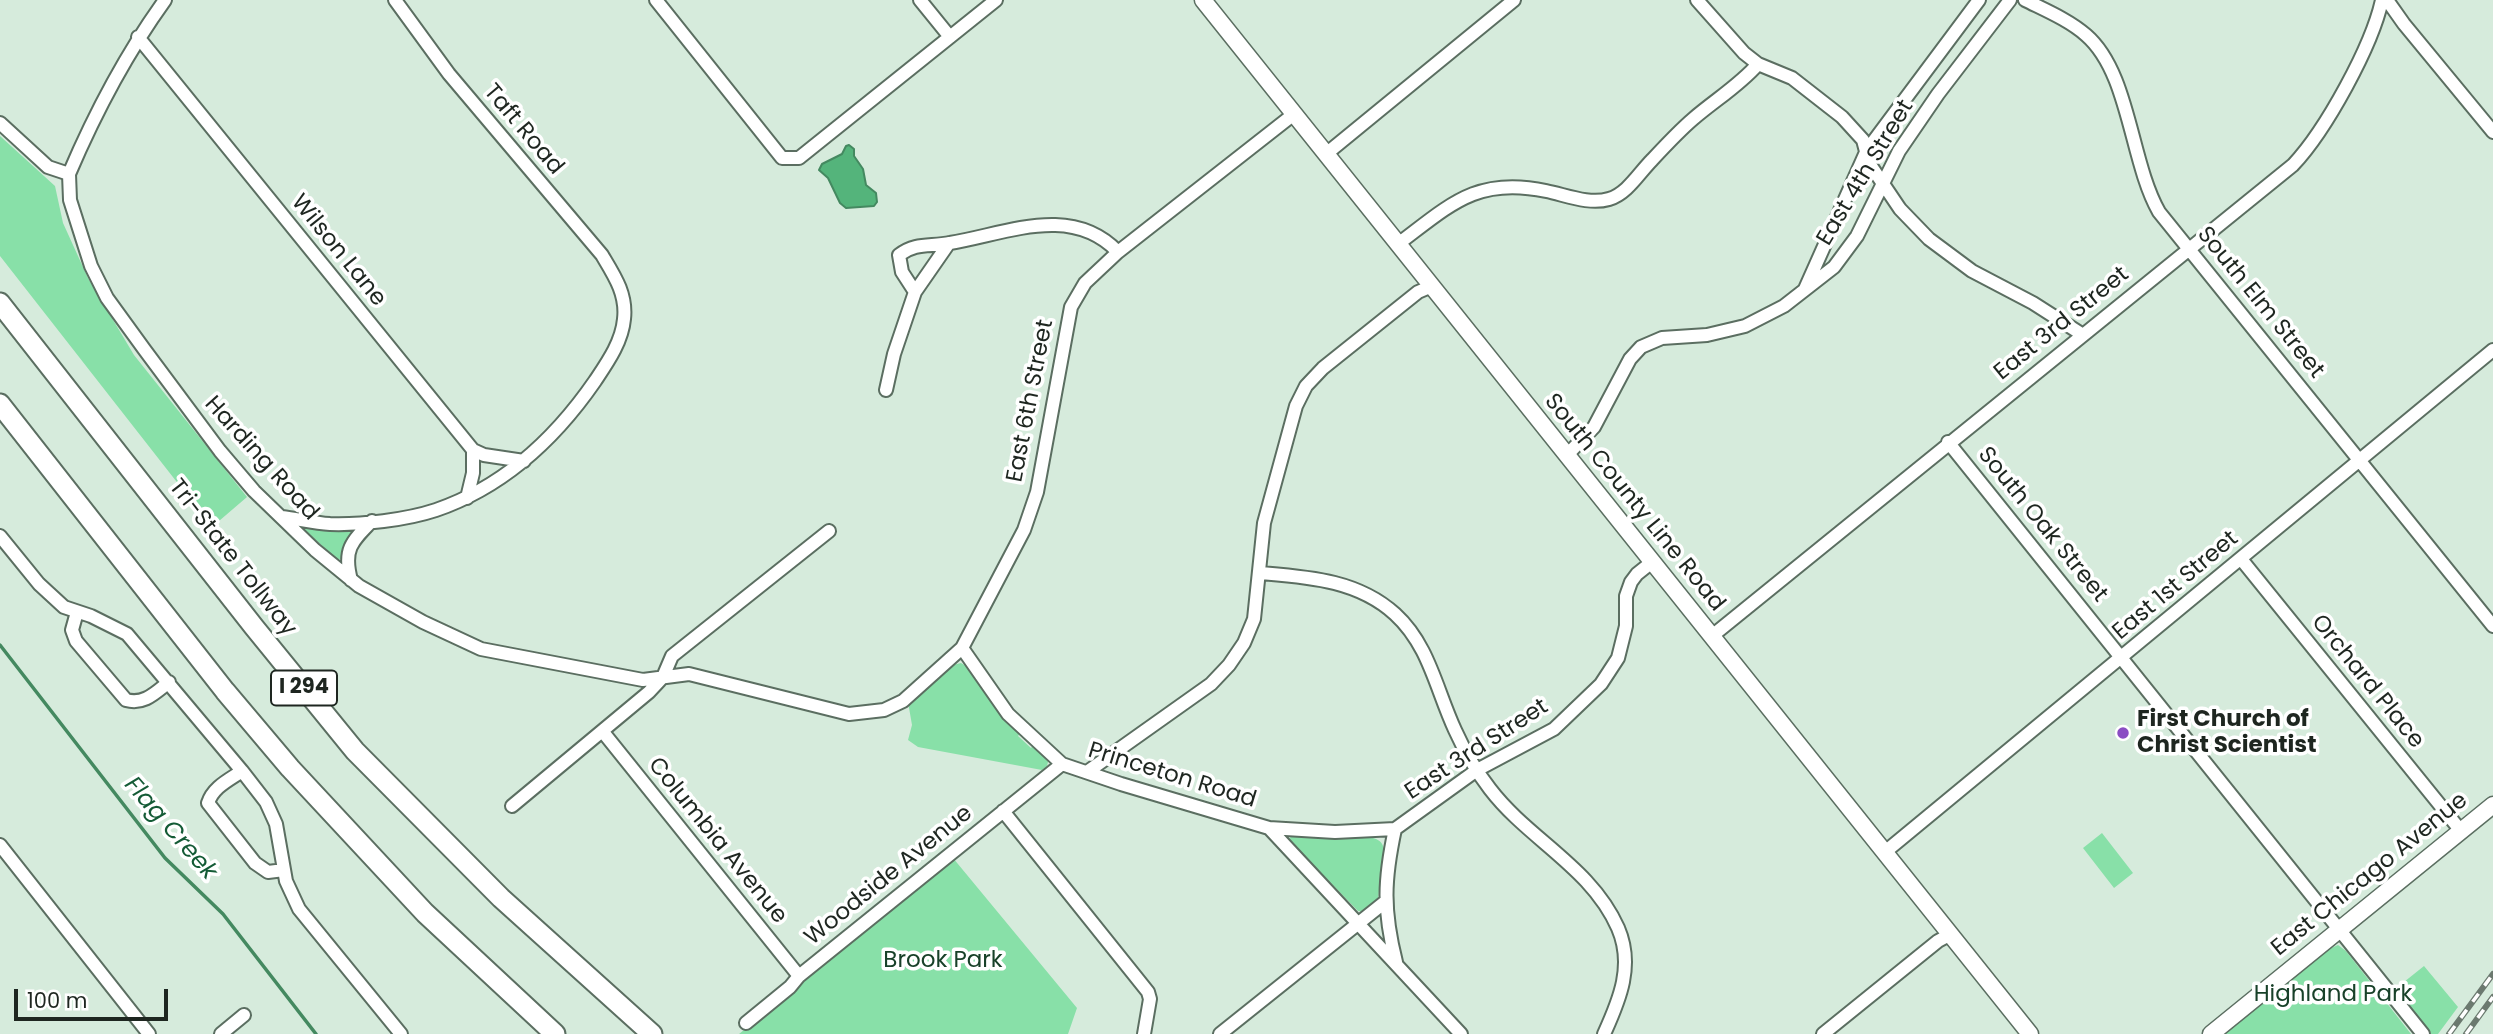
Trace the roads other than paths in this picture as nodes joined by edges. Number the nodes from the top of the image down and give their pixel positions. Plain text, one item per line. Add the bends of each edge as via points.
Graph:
1 (165, 0) edge
2 (395, 0) edge
3 (656, 0) edge
4 (920, 0) edge
5 (996, 0) edge
6 (1203, 0) edge
7 (1514, 0) edge
8 (1697, 0) edge
9 (1979, 0) edge
10 (2010, 0) edge
11 (2025, 0) edge
12 (2382, 0) edge
13 (2387, 0) edge
14 (138, 37) junction
15 (950, 37) junction
16 (1758, 64) junction
17 (1294, 114) junction
18 (0, 123) edge
19 (2493, 132) edge
20 (1867, 150) junction
21 (1326, 153) junction
22 (69, 174) junction
23 (1883, 185) junction
24 (949, 243) junction
25 (1398, 244) junction
26 (2190, 249) junction
27 (1118, 252) junction
28 (1432, 286) junction
29 (915, 292) junction
30 (1802, 294) junction
31 (0, 303) edge
32 (2083, 335) junction
33 (2493, 351) edge
34 (886, 390) dead end
35 (0, 404) edge
36 (1948, 442) junction
37 (473, 450) junction
38 (1567, 455) junction
39 (2360, 460) junction
40 (524, 461) junction
41 (467, 498) junction
42 (282, 517) junction
43 (372, 521) junction
44 (829, 531) dead end
45 (0, 536) edge
46 (2241, 559) junction
47 (1653, 562) junction
48 (1261, 573) junction
49 (351, 580) junction
50 (76, 612) junction
51 (2493, 626) edge
52 (1712, 636) junction
53 (962, 648) junction
54 (2122, 658) junction
55 (663, 677) junction
56 (169, 682) junction
57 (603, 732) junction
58 (1062, 764) junction
59 (1477, 770) junction
60 (242, 771) junction
61 (1087, 772) junction
62 (2493, 805) edge
63 (512, 806) dead end
64 (1003, 811) junction
65 (1269, 828) junction
66 (1395, 828) junction
67 (2461, 831) junction
68 (0, 845) edge
69 (1885, 852) junction
70 (284, 870) junction
71 (1385, 902) junction
72 (1358, 923) junction
73 (2340, 929) junction
74 (1951, 934) junction
75 (1396, 962) junction
76 (799, 975) junction
77 (244, 1015) dead end
78 (746, 1023) dead end
79 (149, 1034) edge
80 (221, 1034) edge
81 (401, 1034) edge
82 (555, 1034) edge
83 (652, 1034) edge
84 (1144, 1034) edge
85 (1220, 1034) edge
86 (1461, 1034) edge
87 (1604, 1034) edge
88 (1823, 1034) edge
89 (2031, 1034) edge
90 (2211, 1034) edge
91 (2423, 1034) edge

1 - 14 street
2 - 40 street, Taft Road via 449,74 602,255 621,286 624,319 613,354 575,410
3 - 15 street via 782,158 799,158
4 - 15 street
5 - 15 street
6 - 17 main road, South County Line Road
7 - 21 street
8 - 16 street
9 - 20 street, East 4th Street
10 - 23 street, East 4th Street via 1938,94 1899,151
11 - 26 street, South Elm Street via 2087,35 2101,53 2125,108 2152,200
12 - 26 street, East 3rd Street via 2376,25 2343,89 2301,157
13 - 19 street
14 - 22 street via 86,132
14 - 37 street, Wilson Lane
16 - 20 street via 1793,78 1816,95 1856,131
16 - 25 street via 1692,120 1619,195 1598,201 1544,190 1495,188 1454,202
17 - 21 main road, South County Line Road
17 - 27 street, East 6th Street
18 - 22 street via 48,167
20 - 23 street via 1869,163
20 - 30 street, East 4th Street
21 - 25 main road, South County Line Road
22 - 42 street, Harding Road via 78,232 107,298 220,451
23 - 30 street, East 4th Street via 1846,252
23 - 32 street via 1900,209 1950,255
24 - 27 street via 1034,225 1055,225 1091,232
24 - 29 street
24 - 29 street via 911,247 899,255 902,272
25 - 28 main road, South County Line Road
26 - 32 street, East 3rd Street
26 - 39 street, South Elm Street
27 - 53 street, East 6th Street via 1085,283 1071,307 1024,530
28 - 38 main road, South County Line Road
28 - 48 street via 1418,292 1306,386 1296,406 1264,523
29 - 34 street
30 - 38 street, East 4th Street via 1745,326 1662,338 1641,347 1594,427
31 - 83 highway, Tri-State Tollway / I 294 via 355,751 501,898
32 - 36 street, East 3rd Street
33 - 39 street, East 1st Street
35 - 82 highway, I 294 via 290,768 425,913
36 - 52 street, East 3rd Street
36 - 54 street, South Oak Street
37 - 40 street
37 - 41 street
38 - 47 main road, South County Line Road
39 - 46 street, East 1st Street
39 - 51 street, South Elm Street
40 - 41 street
41 - 43 street via 433,511
42 - 43 street via 330,524
42 - 49 street, Harding Road
43 - 49 street via 346,555
44 - 55 street via 672,656
45 - 50 street via 39,584
46 - 54 street, East 1st Street
46 - 67 street, Orchard Place
47 - 52 main road, South County Line Road
47 - 59 street, East 3rd Street via 1631,582 1618,658 1601,684 1554,729
48 - 59 street via 1333,582 1358,590 1395,614 1424,650 1455,730
48 - 61 street via 1254,619 1229,665 1211,684
49 - 55 street, Harding Road via 481,649 643,680
50 - 56 street via 127,634
50 - 56 street via 72,630 76,641 126,700 146,699
52 - 69 main road, South County Line Road
53 - 55 street, East 6th Street via 903,701 884,710 849,714 689,674
53 - 58 street, Princeton Road via 1008,714
54 - 69 street, East 1st Street
54 - 73 street, South Oak Street
55 - 57 street
56 - 60 street
57 - 63 street
57 - 76 street, Columbia Avenue
58 - 61 street, Princeton Road
58 - 64 street, Woodside Avenue
59 - 66 street, East 3rd Street
59 - 87 street via 1506,808 1590,884 1619,929 1626,977
60 - 70 street via 276,824
60 - 70 street via 221,785 208,803 255,863 268,872
61 - 65 street, Princeton Road
62 - 67 main road, East Chicago Avenue
64 - 76 street, Woodside Avenue
64 - 84 street via 1148,992
65 - 66 street, East 3rd Street via 1335,832
65 - 72 street, Princeton Road
66 - 71 street, East 3rd Street
67 - 73 main road, East Chicago Avenue
68 - 79 street
69 - 74 main road, South County Line Road
70 - 81 street via 299,909
71 - 72 street
71 - 75 street, East 3rd Street
72 - 75 street, Princeton Road
72 - 85 street
73 - 90 main road, East Chicago Avenue
73 - 91 street, South Oak Street
74 - 88 street
74 - 89 main road, South County Line Road
75 - 86 street, Princeton Road
76 - 78 street, Woodside Avenue
77 - 80 street

